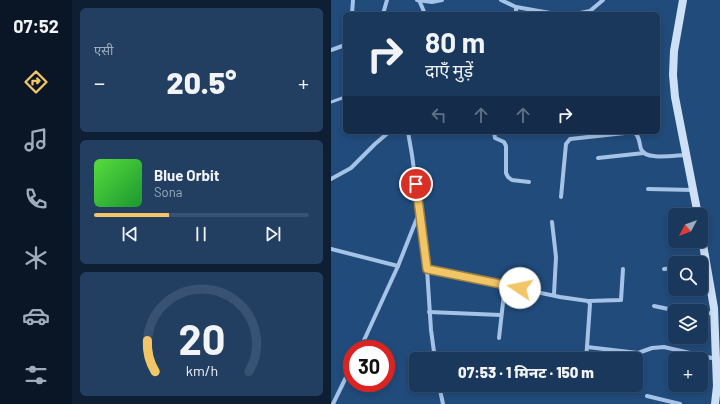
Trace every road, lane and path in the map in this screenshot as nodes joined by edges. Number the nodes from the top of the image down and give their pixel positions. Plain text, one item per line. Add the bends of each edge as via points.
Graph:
1 (353, 0) edge
2 (387, 0) edge
3 (418, 0) edge
4 (442, 0) edge
5 (501, 0) edge
6 (603, 0) edge
7 (683, 0) edge
8 (516, 7) junction
9 (352, 12) edge
10 (384, 12) edge
11 (424, 12) edge
12 (516, 12) edge
13 (545, 12) edge
14 (585, 12) edge
15 (343, 46) edge
16 (331, 50) edge
17 (343, 99) edge
18 (331, 102) edge
19 (387, 134) edge
20 (408, 134) edge
21 (494, 134) edge
22 (590, 134) edge
23 (637, 134) edge
24 (644, 153) junction
25 (686, 154) junction
26 (598, 158) dead end
27 (331, 179) edge
28 (529, 182) dead end
29 (648, 189) dead end
30 (693, 190) junction
31 (561, 197) dead end
32 (697, 208) edge
33 (419, 212) junction
34 (552, 222) dead end
35 (331, 249) edge
36 (397, 266) junction
37 (427, 269) junction
38 (623, 269) dead end
39 (664, 269) dead end
40 (668, 269) edge
41 (505, 285) junction
42 (708, 286) edge
43 (554, 294) junction
44 (589, 301) junction
45 (654, 306) dead end
46 (668, 309) edge
47 (429, 312) junction
48 (708, 313) edge
49 (714, 313) junction
50 (501, 315) junction
51 (499, 338) dead end
52 (364, 340) edge
53 (587, 347) junction
54 (434, 352) edge
55 (587, 352) edge
56 (716, 359) junction
57 (343, 383) edge
58 (440, 392) edge
59 (647, 396) dead end
60 (333, 404) edge
61 (443, 404) edge
62 (680, 404) edge
63 (715, 404) edge

1 - 9 street
2 - 10 street
3 - 4 street
3 - 11 street
5 - 8 street
6 - 14 street
7 - 25 street via 674,51 673,75
8 - 12 street
8 - 13 street
15 - 16 street
17 - 18 lane
19 - 27 street via 351,168
20 - 33 street
21 - 28 street via 506,146 508,177
22 - 31 street via 571,139 566,144
23 - 24 street
24 - 25 street via 662,156
24 - 26 street
25 - 30 street
29 - 30 street
30 - 32 street
33 - 36 street
33 - 37 street
34 - 43 street via 556,257
35 - 36 street
36 - 52 street
37 - 41 street
37 - 47 street
38 - 44 street via 621,300
39 - 40 street
41 - 43 street
41 - 50 street
42 - 49 street
43 - 44 street
44 - 53 street
45 - 46 street
47 - 50 street
47 - 54 street
48 - 49 street
49 - 56 street
50 - 51 street
53 - 55 street
53 - 56 street via 638,353 664,347
56 - 63 street
57 - 60 street
58 - 61 street
59 - 62 street

